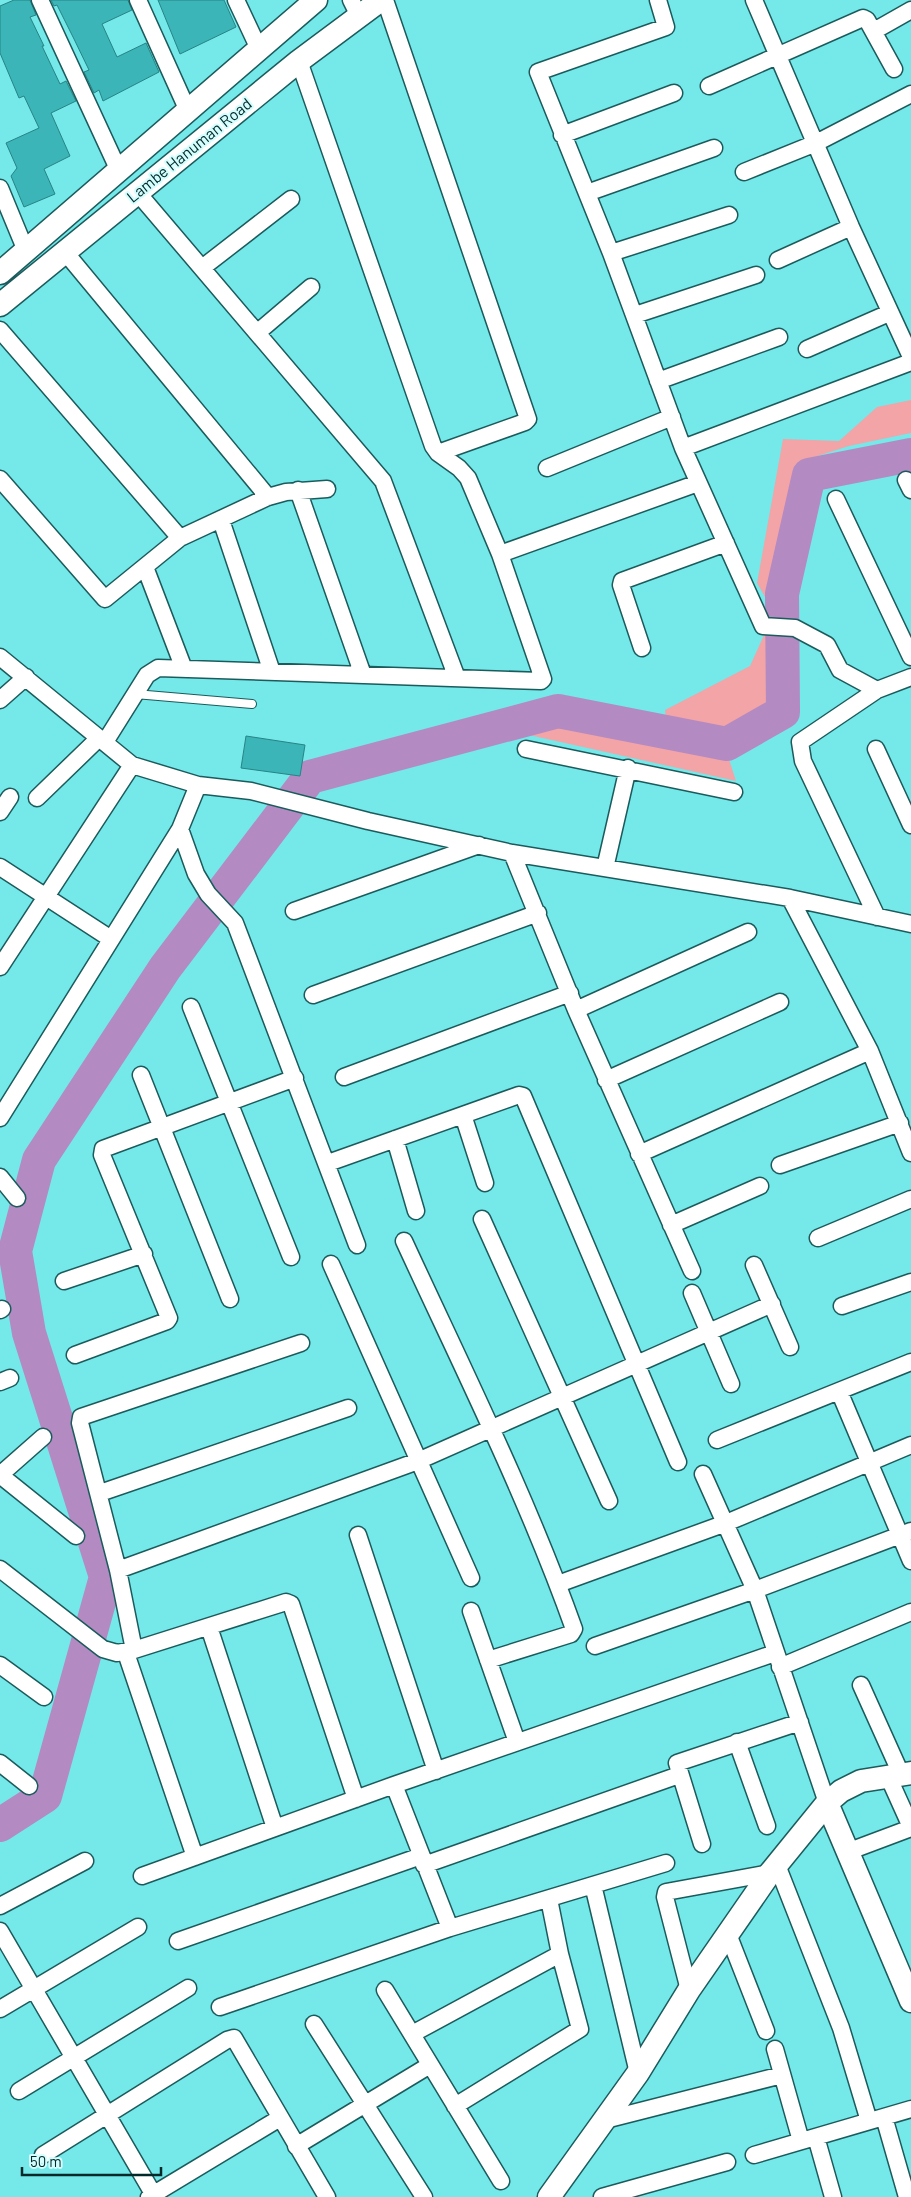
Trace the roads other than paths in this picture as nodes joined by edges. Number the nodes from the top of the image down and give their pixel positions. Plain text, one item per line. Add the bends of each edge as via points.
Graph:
1 (40, 0) edge
2 (138, 0) edge
3 (236, 0) edge
4 (316, 0) edge
5 (383, 0) edge
6 (754, 0) edge
7 (662, 1) edge
8 (355, 8) edge
9 (911, 10) edge
10 (874, 32) junction
11 (259, 49) junction
12 (777, 57) junction
13 (299, 61) junction
14 (894, 70) dead end
15 (709, 86) dead end
16 (674, 93) dead end
17 (911, 94) edge
18 (188, 111) junction
19 (562, 135) junction
20 (816, 143) junction
21 (714, 148) dead end
22 (119, 171) junction
23 (744, 172) dead end
24 (0, 188) edge
25 (137, 192) junction
26 (587, 193) junction
27 (291, 199) dead end
28 (729, 215) dead end
29 (851, 227) junction
30 (26, 250) junction
31 (65, 252) junction
32 (611, 252) junction
33 (778, 260) dead end
34 (202, 268) junction
35 (0, 273) edge
36 (756, 275) dead end
37 (311, 287) dead end
38 (0, 305) edge
39 (889, 313) junction
40 (634, 315) junction
41 (0, 330) edge
42 (257, 333) junction
43 (779, 337) dead end
44 (807, 349) dead end
45 (911, 357) edge
46 (911, 362) edge
47 (658, 381) junction
48 (672, 417) junction
49 (683, 448) junction
50 (438, 453) junction
51 (547, 468) dead end
52 (0, 479) edge
53 (698, 483) junction
54 (327, 489) dead end
55 (298, 490) junction
56 (268, 497) junction
57 (836, 500) dead end
58 (221, 520) junction
59 (180, 538) junction
60 (726, 543) junction
61 (500, 554) junction
62 (145, 567) junction
63 (642, 648) dead end
64 (911, 656) edge
65 (0, 657) edge
66 (184, 669) junction
67 (272, 672) junction
68 (363, 675) junction
69 (26, 677) junction
70 (911, 677) edge
71 (457, 678) junction
72 (876, 690) junction
73 (135, 694) junction
74 (0, 700) edge
75 (252, 704) dead end
76 (102, 740) junction
77 (526, 749) dead end
78 (876, 749) dead end
79 (132, 765) junction
80 (628, 768) junction
81 (198, 785) junction
82 (734, 792) dead end
83 (10, 797) dead end
84 (37, 798) dead end
85 (0, 812) edge
86 (911, 825) edge
87 (180, 829) junction
88 (479, 845) junction
89 (512, 853) junction
90 (0, 867) edge
91 (605, 868) junction
92 (45, 898) junction
93 (790, 898) junction
94 (294, 911) dead end
95 (538, 913) junction
96 (876, 917) junction
97 (911, 924) edge
98 (748, 932) dead end
99 (111, 939) junction
100 (0, 967) edge
101 (570, 992) junction
102 (313, 995) dead end
103 (780, 1002) dead end
104 (191, 1007) dead end
105 (576, 1010) junction
106 (870, 1051) junction
107 (141, 1075) dead end
108 (344, 1077) dead end
109 (295, 1078) junction
110 (606, 1080) junction
111 (229, 1102) junction
112 (463, 1115) junction
113 (0, 1118) edge
114 (900, 1123) junction
115 (161, 1127) junction
116 (395, 1139) junction
117 (911, 1153) edge
118 (639, 1154) junction
119 (328, 1163) junction
120 (780, 1165) dead end
121 (0, 1177) edge
122 (485, 1183) dead end
123 (760, 1186) dead end
124 (17, 1198) dead end
125 (911, 1200) edge
126 (416, 1211) dead end
127 (482, 1219) dead end
128 (671, 1225) junction
129 (818, 1238) dead end
130 (404, 1241) dead end
131 (357, 1245) dead end
132 (144, 1254) junction
133 (291, 1257) dead end
134 (331, 1264) dead end
135 (754, 1265) dead end
136 (692, 1271) dead end
137 (64, 1281) dead end
138 (911, 1282) edge
139 (692, 1293) dead end
140 (230, 1298) dead end
141 (772, 1304) junction
142 (842, 1306) dead end
143 (709, 1334) junction
144 (301, 1343) dead end
145 (790, 1347) dead end
146 (76, 1355) dead end
147 (911, 1362) edge
148 (637, 1364) junction
149 (731, 1384) dead end
150 (839, 1391) junction
151 (562, 1399) junction
152 (348, 1408) dead end
153 (491, 1430) junction
154 (43, 1437) dead end
155 (716, 1440) dead end
156 (911, 1445) edge
157 (418, 1460) junction
158 (678, 1462) dead end
159 (870, 1463) junction
160 (703, 1474) dead end
161 (100, 1494) junction
162 (609, 1501) dead end
163 (726, 1523) junction
164 (905, 1533) edge
165 (358, 1535) dead end
166 (76, 1536) dead end
167 (911, 1561) edge
168 (0, 1568) edge
169 (118, 1570) junction
170 (471, 1578) dead end
171 (558, 1584) junction
172 (755, 1590) junction
173 (471, 1611) dead end
174 (911, 1612) edge
175 (209, 1627) junction
176 (595, 1646) dead end
177 (130, 1652) junction
178 (488, 1660) junction
179 (778, 1660) junction
180 (0, 1665) edge
181 (862, 1685) dead end
182 (44, 1697) dead end
183 (800, 1722) junction
184 (517, 1742) junction
185 (737, 1742) junction
186 (0, 1763) edge
187 (436, 1771) junction
188 (900, 1774) edge
189 (679, 1775) junction
190 (394, 1785) junction
191 (29, 1786) dead end
192 (356, 1799) junction
193 (827, 1803) junction
194 (767, 1826) dead end
195 (275, 1828) junction
196 (911, 1828) edge
197 (702, 1844) dead end
198 (847, 1852) junction
199 (196, 1857) junction
200 (423, 1860) junction
201 (84, 1861) dead end
202 (666, 1863) dead end
203 (773, 1869) junction
204 (142, 1876) dead end
205 (593, 1885) junction
206 (550, 1899) junction
207 (0, 1906) edge
208 (138, 1927) dead end
209 (450, 1928) junction
210 (0, 1931) edge
211 (728, 1934) junction
212 (178, 1941) dead end
213 (560, 1954) junction
214 (188, 1988) dead end
215 (33, 1990) junction
216 (385, 1990) dead end
217 (689, 1990) junction
218 (911, 2001) edge
219 (220, 2007) dead end
220 (0, 2009) edge
221 (314, 2024) dead end
222 (766, 2031) dead end
223 (412, 2034) junction
224 (775, 2049) dead end
225 (73, 2058) junction
226 (430, 2065) junction
227 (638, 2073) junction
228 (782, 2075) junction
229 (20, 2091) dead end
230 (365, 2106) junction
231 (455, 2106) junction
232 (911, 2109) edge
233 (107, 2114) junction
234 (280, 2118) junction
235 (876, 2119) junction
236 (604, 2120) junction
237 (808, 2139) junction
238 (296, 2146) junction
239 (754, 2154) dead end
240 (43, 2155) dead end
241 (727, 2162) dead end
242 (500, 2181) dead end
243 (152, 2196) edge
244 (324, 2196) edge
245 (424, 2197) edge
246 (549, 2197) edge
247 (602, 2197) edge
248 (833, 2197) edge
249 (907, 2197) edge

1 - 22 street
2 - 18 street
3 - 11 street
4 - 11 street
5 - 8 street, Lambe Hanuman Road
5 - 50 street via 528,419
6 - 12 street
7 - 19 street via 666,27 538,72
8 - 13 street, Lambe Hanuman Road
9 - 10 street
10 - 12 street via 863,18
10 - 14 street
11 - 18 street
12 - 15 street
12 - 20 street
13 - 25 street, Lambe Hanuman Road
13 - 50 street
16 - 19 street
17 - 20 street
18 - 22 street
19 - 26 street
20 - 23 street
20 - 29 street
21 - 26 street
22 - 30 street
24 - 30 street
25 - 31 street, Lambe Hanuman Road
25 - 34 street
26 - 32 street
27 - 34 street
28 - 32 street
29 - 33 street
29 - 39 street
30 - 35 street
31 - 38 street, Lambe Hanuman Road
31 - 56 street
32 - 40 street
34 - 42 street
36 - 40 street
37 - 42 street
39 - 44 street
39 - 45 street
40 - 47 street
41 - 59 street
42 - 71 street via 383,481
43 - 47 street
46 - 49 street
47 - 48 street
48 - 49 street
48 - 51 street
49 - 53 street
50 - 61 street via 468,478
52 - 62 street via 103,598
53 - 60 street
53 - 61 street
54 - 55 street
55 - 56 street
55 - 68 street
56 - 58 street
57 - 64 street
58 - 59 street
58 - 67 street
59 - 62 street
60 - 63 street via 622,581
60 - 72 street via 763,626 795,628 827,645 840,670
61 - 71 street via 543,679
62 - 66 street
65 - 69 street
66 - 67 street
66 - 73 street via 153,670
67 - 68 street
68 - 71 street
69 - 74 street
69 - 76 street
70 - 72 street
72 - 96 street via 800,742 804,760
73 - 75 lane
73 - 76 street
76 - 79 street
76 - 84 street
77 - 80 street
78 - 86 street
79 - 81 street
79 - 92 street
80 - 82 street
80 - 91 street
81 - 87 street
81 - 88 street via 251,791
83 - 85 street
87 - 99 street
87 - 109 street via 193,867 208,894 235,923
88 - 89 street
88 - 94 street
89 - 91 street
89 - 95 street
90 - 92 street
91 - 93 street
92 - 99 street
92 - 100 street
93 - 96 street
93 - 106 street
95 - 101 street
95 - 102 street
96 - 97 street
98 - 105 street
99 - 113 street
101 - 105 street
101 - 108 street
103 - 110 street
104 - 111 street
105 - 110 street
106 - 114 street
106 - 118 street
107 - 115 street
109 - 111 street
109 - 119 street
110 - 118 street
111 - 115 street
111 - 133 street
112 - 116 street
112 - 122 street
112 - 148 street via 519,1095 525,1098
114 - 117 street
114 - 120 street
115 - 132 street via 105,1147 102,1152
115 - 140 street
116 - 119 street
116 - 126 street
118 - 128 street
119 - 131 street
121 - 124 street
123 - 128 street
125 - 129 street
127 - 151 street
128 - 136 street
130 - 153 street
132 - 137 street
132 - 146 street via 168,1320
134 - 157 street
135 - 141 street
138 - 142 street
139 - 143 street
141 - 143 street
141 - 145 street
143 - 148 street
143 - 149 street
144 - 161 street via 83,1415 80,1423
147 - 150 street
148 - 151 street
148 - 158 street
150 - 155 street
150 - 159 street
151 - 153 street
151 - 162 street
152 - 161 street
153 - 157 street
153 - 171 street
154 - 166 street via 0,1475
156 - 159 street
157 - 169 street
157 - 170 street
159 - 163 street
159 - 164 street
160 - 163 street
161 - 169 street
163 - 171 street
163 - 172 street
164 - 167 street
164 - 172 street
165 - 187 street
168 - 177 street via 103,1649
169 - 177 street
171 - 178 street via 573,1633
172 - 176 street
172 - 179 street
173 - 178 street
174 - 179 street
175 - 177 street
175 - 192 street via 286,1602 291,1604
175 - 195 street
177 - 199 street
178 - 184 street
179 - 183 street
179 - 184 street
180 - 182 street
181 - 188 street
183 - 185 street
183 - 193 street
184 - 187 street
185 - 189 street via 678,1762
185 - 194 street
186 - 191 street
187 - 190 street
188 - 193 street via 861,1781
188 - 196 street
189 - 197 street
189 - 200 street
190 - 192 street
190 - 200 street
192 - 195 street
193 - 198 street
193 - 203 street
195 - 199 street
196 - 198 street
198 - 218 street
199 - 204 street
200 - 209 street
200 - 212 street
201 - 207 street
202 - 205 street
203 - 211 street
203 - 217 street via 666,1892
203 - 235 street
205 - 206 street
205 - 227 street
206 - 209 street
206 - 213 street
208 - 215 street
209 - 219 street
210 - 215 street
211 - 217 street
211 - 222 street
213 - 223 street
213 - 231 street via 580,2029
214 - 225 street
215 - 220 street
215 - 225 street
216 - 223 street
217 - 227 street
221 - 230 street
223 - 226 street
224 - 228 street
225 - 229 street
225 - 233 street
226 - 230 street
226 - 231 street
227 - 236 street
228 - 236 street
228 - 237 street
230 - 238 street
230 - 245 street
231 - 242 street
232 - 235 street
233 - 234 street via 234,2038
233 - 240 street
233 - 243 street
234 - 238 street
234 - 243 street
235 - 237 street
235 - 249 street
236 - 246 street
237 - 239 street
237 - 248 street
238 - 244 street
241 - 247 street

